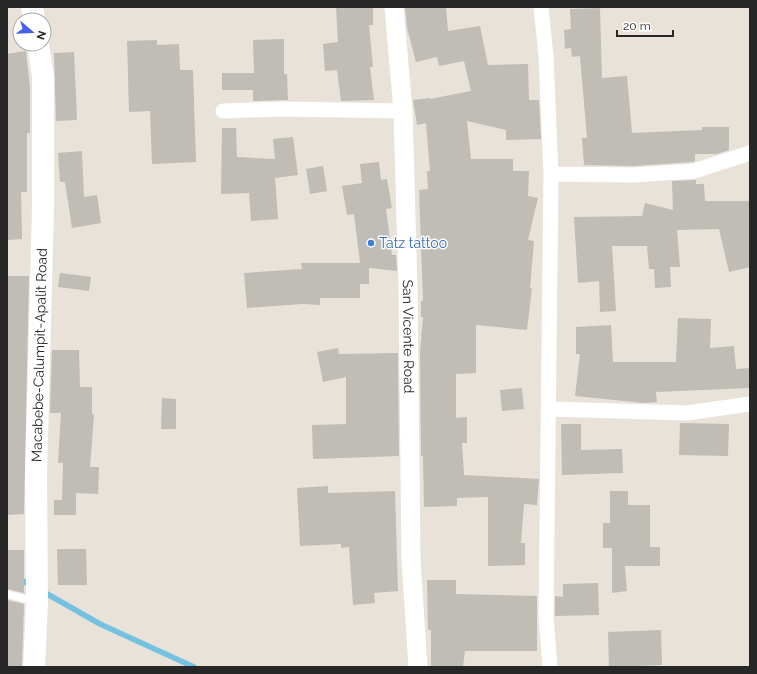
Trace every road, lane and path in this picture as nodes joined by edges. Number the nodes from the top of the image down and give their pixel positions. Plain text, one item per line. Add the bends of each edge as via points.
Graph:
1 (394, 7) edge
2 (541, 7) edge
3 (39, 52) edge
4 (223, 111) dead end
5 (403, 111) junction
6 (750, 153) edge
7 (551, 174) junction
8 (750, 404) edge
9 (549, 410) junction
10 (7, 594) edge
11 (37, 602) junction
12 (34, 667) edge
13 (418, 667) edge
14 (550, 667) edge

1 - 5 street, San Vicente Road
2 - 7 street via 546,56
3 - 11 main road, Macabebe-Calumpit-Apalit Road via 43,77 43,175 36,476
4 - 5 street
5 - 13 street, San Vicente Road via 411,560
6 - 7 street via 694,171 634,175
7 - 9 street
8 - 9 street via 687,413
9 - 14 street via 546,617
10 - 11 lane
11 - 12 main road, Macabebe-Calumpit-Apalit Road

